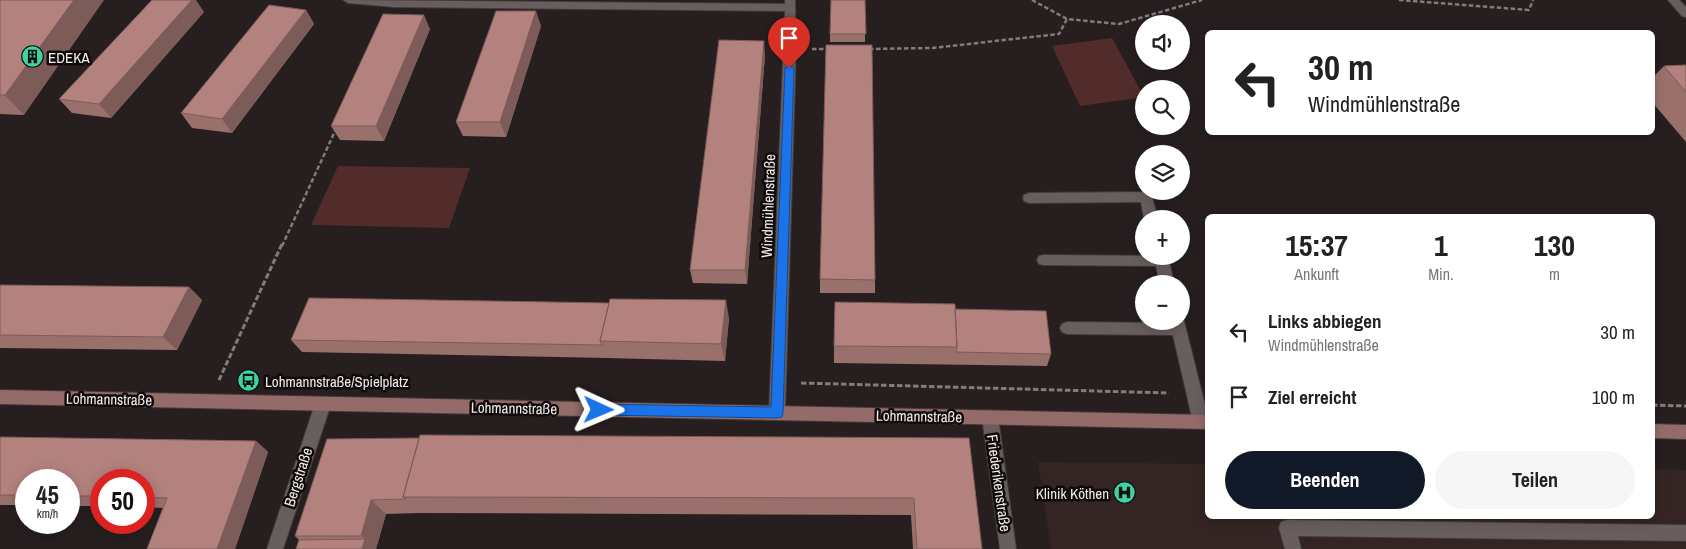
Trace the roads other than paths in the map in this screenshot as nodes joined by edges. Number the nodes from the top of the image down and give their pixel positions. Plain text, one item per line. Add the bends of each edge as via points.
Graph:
1 (348, 0) edge
2 (1673, 0) edge
3 (438, 2) edge
4 (789, 4) edge
5 (1686, 14) edge
6 (1029, 198) dead end
7 (1149, 210) edge
8 (1135, 258) edge
9 (1044, 260) dead end
10 (1135, 326) edge
11 (1067, 328) dead end
12 (1179, 330) edge
13 (0, 397) edge
14 (323, 404) junction
15 (777, 413) junction
16 (990, 417) junction
17 (1204, 422) edge
18 (1655, 431) edge
19 (1686, 432) edge
20 (1367, 523) edge
21 (1686, 533) edge
22 (275, 549) edge
23 (1008, 549) edge
24 (1293, 549) edge

1 - 3 street via 394,4
2 - 5 street
3 - 4 street
4 - 15 street, Windmühlenstraße
6 - 7 street via 1146,197
8 - 9 street
10 - 11 street
12 - 17 street
13 - 14 main road, Lohmannstraße
14 - 15 main road, Lohmannstraße
14 - 22 street, Bergstraße
15 - 16 main road, Lohmannstraße
16 - 17 main road, Lohmannstraße
16 - 23 street, Friederikenstraße
18 - 19 main road
20 - 21 street
20 - 24 street via 1287,528

